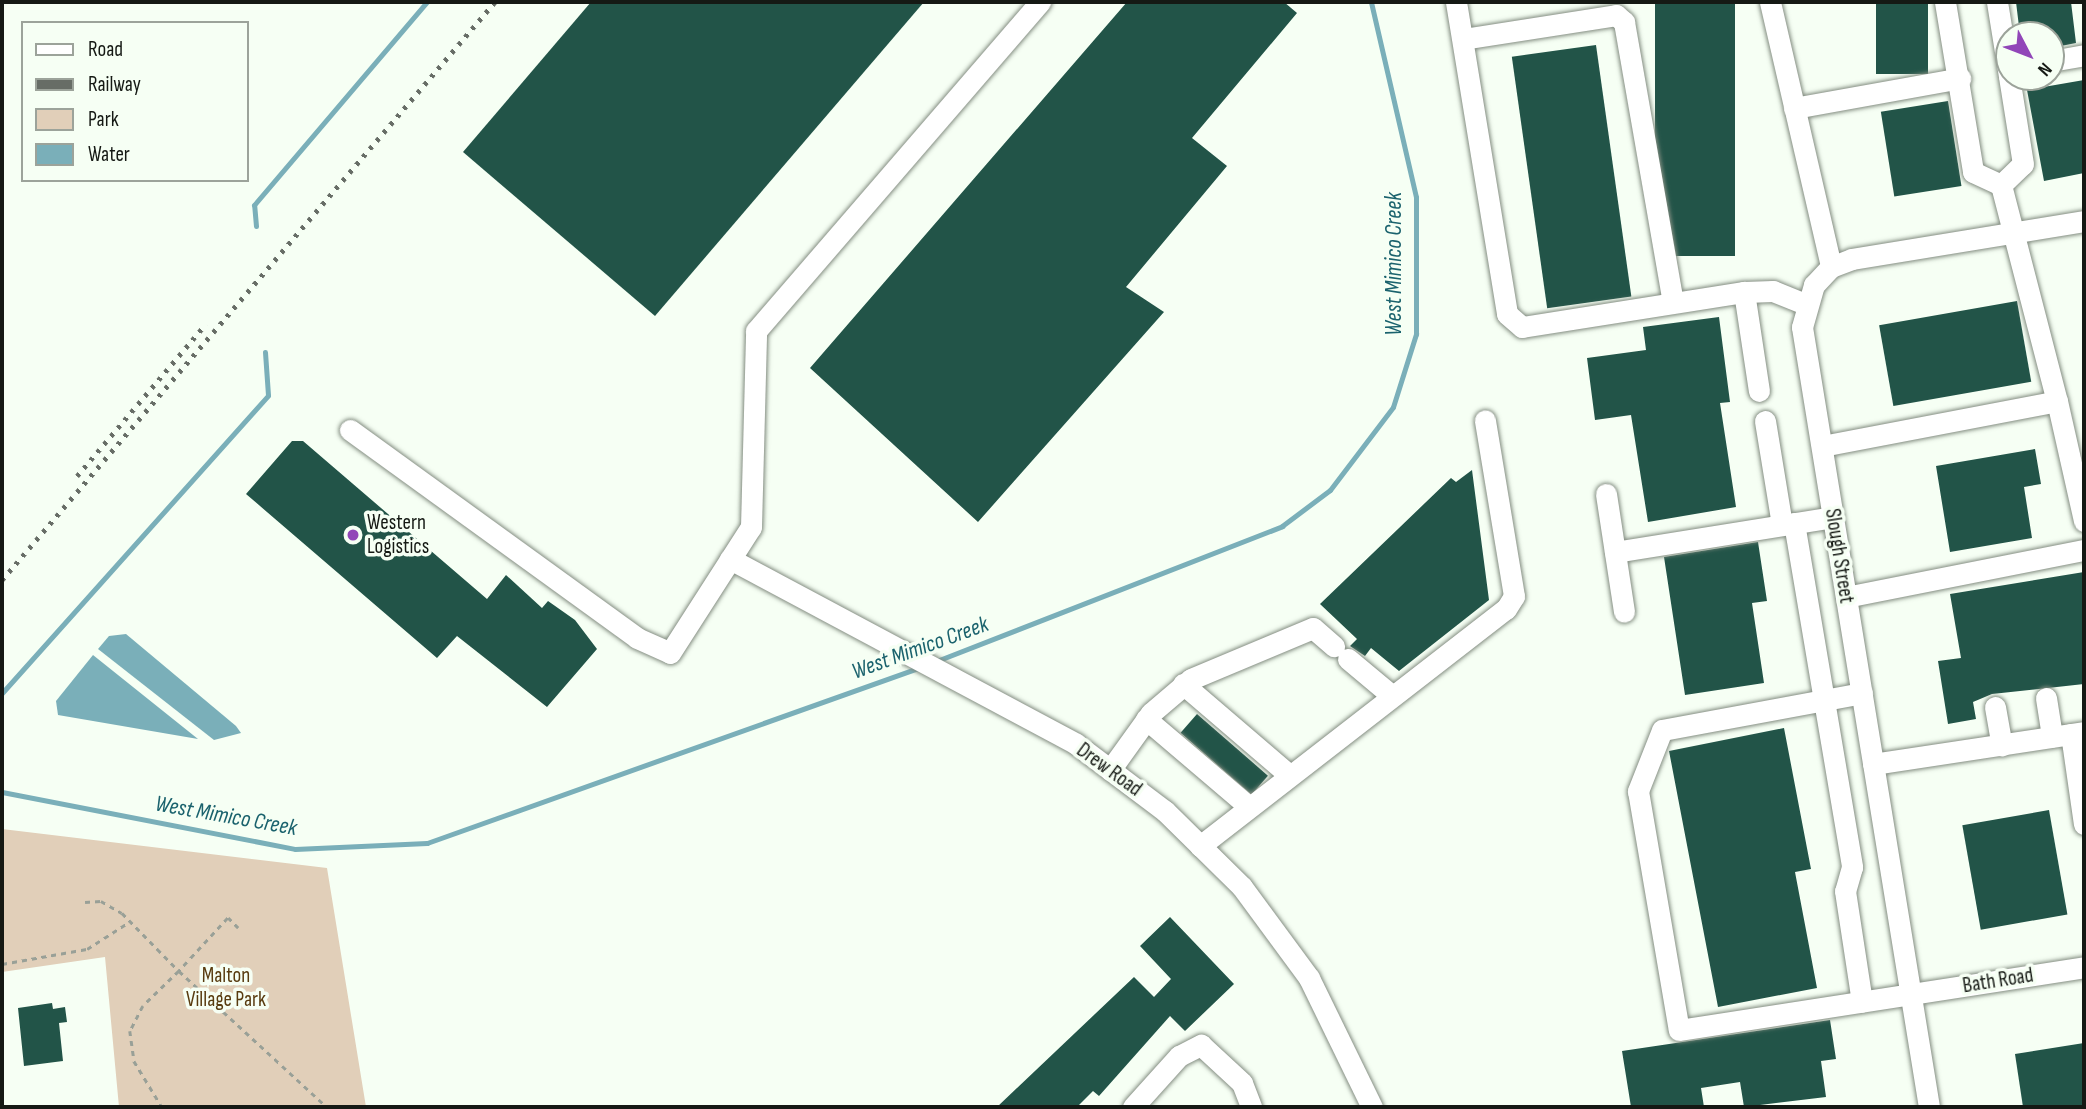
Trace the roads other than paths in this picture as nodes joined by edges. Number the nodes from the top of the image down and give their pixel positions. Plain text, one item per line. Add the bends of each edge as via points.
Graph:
1 (1040, 2) edge
2 (1456, 2) edge
3 (1775, 2) edge
4 (1945, 2) edge
5 (1997, 2) edge
6 (2000, 21) edge
7 (1462, 39) junction
8 (2084, 55) edge
9 (2065, 58) edge
10 (1960, 78) junction
11 (2012, 91) edge
12 (1794, 108) junction
13 (2001, 185) junction
14 (2084, 221) edge
15 (2009, 234) junction
16 (1831, 267) junction
17 (1744, 292) junction
18 (1673, 302) junction
19 (1806, 304) junction
20 (1759, 391) dead end
21 (2057, 401) junction
22 (1485, 420) dead end
23 (1765, 421) dead end
24 (350, 430) dead end
25 (1822, 446) junction
26 (1606, 494) dead end
27 (1833, 517) junction
28 (2084, 521) edge
29 (1788, 524) junction
30 (2084, 550) edge
31 (1615, 552) junction
32 (730, 559) junction
33 (1846, 597) junction
34 (1624, 612) dead end
35 (1183, 684) junction
36 (1862, 693) junction
37 (1391, 695) junction
38 (2046, 698) dead end
39 (1823, 699) junction
40 (1995, 706) dead end
41 (1146, 719) junction
42 (2069, 734) edge
43 (2002, 745) junction
44 (1873, 764) junction
45 (1110, 770) junction
46 (1288, 774) junction
47 (1247, 805) junction
48 (2084, 824) edge
49 (1199, 846) junction
50 (1889, 861) junction
51 (1852, 867) junction
52 (2084, 967) edge
53 (1911, 995) junction
54 (1862, 1002) junction
55 (1133, 1107) edge
56 (1251, 1107) edge
57 (1372, 1107) edge
58 (1929, 1107) edge

1 - 32 street via 756,331 751,527
2 - 7 street
3 - 12 street
4 - 10 street
5 - 6 street
7 - 18 street via 1616,15 1624,22
7 - 18 street via 1507,314 1522,327
8 - 9 street
10 - 12 street
10 - 13 street via 1973,172
11 - 13 street via 2024,164
12 - 16 street
13 - 15 street
14 - 15 street
15 - 16 street
15 - 21 street via 2025,264
16 - 19 street
17 - 18 street
17 - 19 street via 1773,291
17 - 20 street
19 - 25 street, Slough Street via 1802,327
21 - 25 street
21 - 28 street
22 - 37 street via 1514,596
23 - 29 street
24 - 32 street via 637,638 670,653
25 - 27 street, Slough Street
26 - 31 street
27 - 29 street
27 - 33 street, Slough Street
29 - 31 street
29 - 39 street
30 - 33 street
31 - 34 street
32 - 45 street, Drew Road via 995,700
33 - 36 street, Slough Street
35 - 37 street via 1313,628
35 - 41 street
35 - 46 street
36 - 39 street
36 - 44 street, Slough Street
37 - 46 street
38 - 42 street
39 - 51 street
39 - 54 street, Bath Road via 1662,730 1638,791 1679,1030
40 - 43 street
41 - 45 street
41 - 47 street
42 - 43 street
42 - 48 street
43 - 44 street
44 - 50 street, Slough Street
45 - 49 street, Drew Road
46 - 47 street
47 - 49 street
49 - 57 street, Drew Road via 1242,887 1309,978
50 - 51 street
50 - 53 street, Slough Street
51 - 54 street via 1845,891
52 - 53 street, Bath Road
53 - 54 street, Bath Road
53 - 58 street, Slough Street
55 - 56 street via 1180,1056 1201,1045 1242,1083

